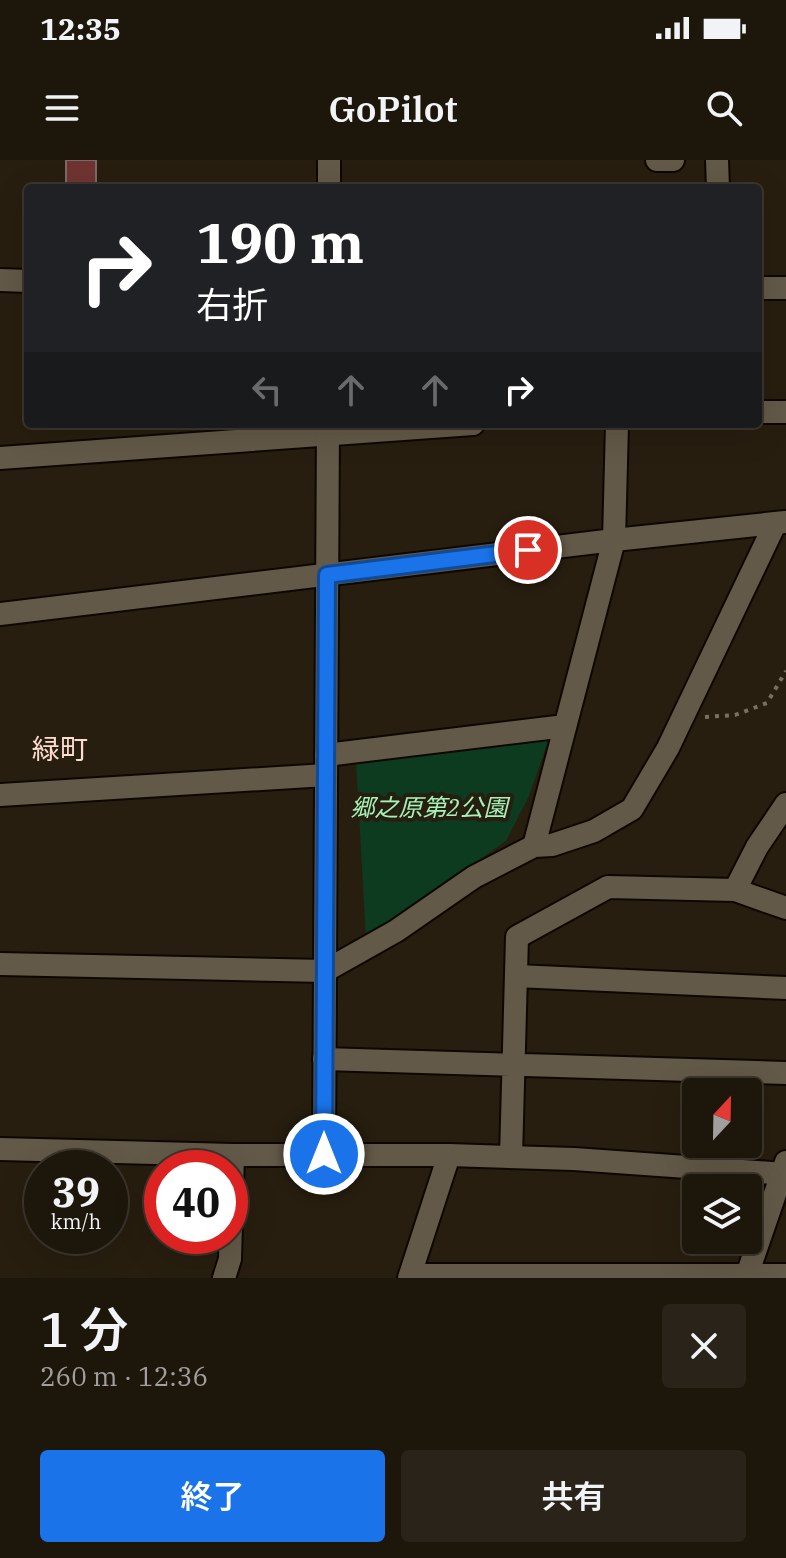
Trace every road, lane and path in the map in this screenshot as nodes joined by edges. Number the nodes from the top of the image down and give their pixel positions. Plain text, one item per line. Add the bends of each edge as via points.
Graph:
1 (329, 160) edge
2 (657, 160) edge
3 (673, 160) edge
4 (717, 160) edge
5 (329, 184) edge
6 (718, 184) edge
7 (0, 280) edge
8 (24, 281) edge
9 (762, 288) edge
10 (786, 288) edge
11 (762, 412) edge
12 (786, 412) edge
13 (357, 428) edge
14 (617, 428) edge
15 (328, 429) edge
16 (0, 458) edge
17 (780, 523) edge
18 (614, 540) junction
19 (327, 575) junction
20 (0, 614) edge
21 (786, 671) edge
22 (681, 721) junction
23 (565, 726) junction
24 (326, 765) junction
25 (0, 795) edge
26 (786, 804) edge
27 (534, 846) junction
28 (735, 890) junction
29 (786, 908) edge
30 (0, 964) edge
31 (325, 971) junction
32 (516, 976) junction
33 (786, 988) edge
34 (324, 1059) junction
35 (513, 1065) junction
36 (786, 1073) edge
37 (0, 1149) edge
38 (144, 1153) edge
39 (324, 1154) junction
40 (248, 1155) edge
41 (449, 1155) junction
42 (511, 1157) junction
43 (785, 1170) edge
44 (230, 1254) edge
45 (786, 1275) edge
46 (410, 1276) edge
47 (747, 1276) edge
48 (224, 1278) edge

1 - 5 street
2 - 3 street
4 - 6 street
7 - 8 street
9 - 10 street
11 - 12 street
13 - 15 street
14 - 18 street
15 - 16 street
15 - 19 street
17 - 18 street
17 - 22 street
18 - 19 street
18 - 23 street
19 - 20 street
19 - 24 street
21 - 22 path via 767,703 735,715
22 - 27 street via 632,809 594,831
23 - 24 street
23 - 27 street
24 - 25 street
24 - 31 street
26 - 28 street
27 - 31 street via 474,877 396,931
28 - 29 street
28 - 32 street via 608,887 517,937
30 - 31 street
31 - 34 street
32 - 33 street
32 - 35 street
34 - 35 street
34 - 39 street
35 - 36 street
35 - 42 street
37 - 38 street
39 - 40 street
39 - 41 street
41 - 42 street
41 - 46 street
42 - 43 street
43 - 47 street
44 - 48 street
45 - 47 street
46 - 47 street

